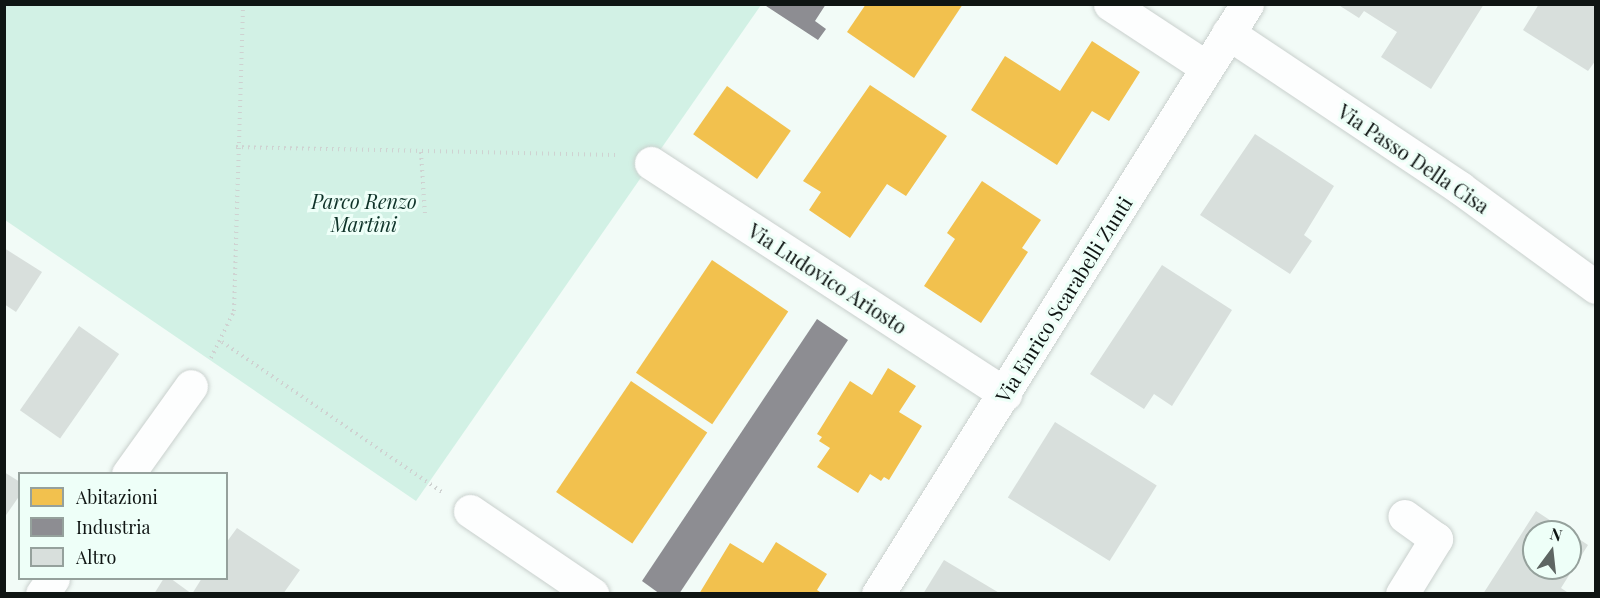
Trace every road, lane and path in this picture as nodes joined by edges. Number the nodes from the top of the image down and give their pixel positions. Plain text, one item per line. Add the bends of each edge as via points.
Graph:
1 (243, 4) edge
2 (1110, 4) edge
3 (1246, 4) edge
4 (1228, 33) junction
5 (1206, 67) junction
6 (236, 147) junction
7 (421, 152) junction
8 (651, 163) joint
9 (425, 214) dead end
10 (1596, 287) edge
11 (222, 342) junction
12 (191, 386) joint
13 (1005, 394) junction
14 (129, 472) edge
15 (429, 483) dead end
16 (471, 511) dead end
17 (1404, 516) dead end
18 (52, 580) edge
19 (42, 594) edge
20 (591, 594) edge
21 (878, 594) edge
22 (1402, 594) edge

1 - 6 path
2 - 5 street
3 - 4 street, Via Enrico Scarabelli Zunti
4 - 5 street, Via Enrico Scarabelli Zunti
4 - 10 street, Via Passo Della Cisa via 1460,188
5 - 13 street, Via Enrico Scarabelli Zunti
6 - 7 path
6 - 11 path via 234,311
7 - 8 path via 617,155
7 - 9 path
8 - 13 street, Via Ludovico Ariosto
11 - 12 path
11 - 15 path
12 - 14 street
13 - 21 street, Via Enrico Scarabelli Zunti
16 - 20 street
17 - 22 street via 1436,538
18 - 19 street

